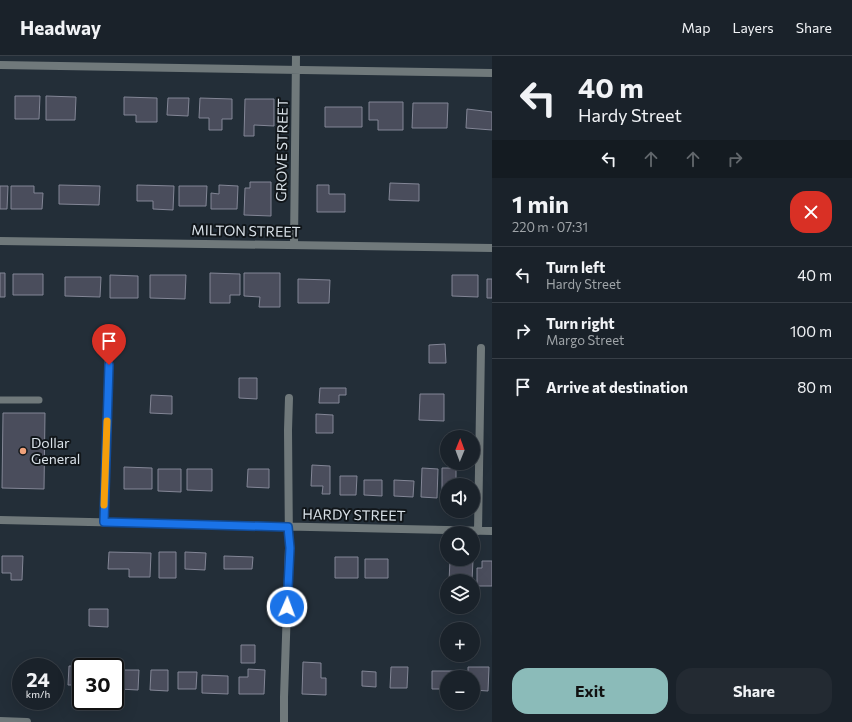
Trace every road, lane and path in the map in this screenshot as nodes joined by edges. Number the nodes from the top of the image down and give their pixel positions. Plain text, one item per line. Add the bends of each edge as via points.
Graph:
1 (296, 56) edge
2 (0, 65) edge
3 (296, 70) junction
4 (492, 73) edge
5 (0, 241) edge
6 (294, 245) junction
7 (492, 248) edge
8 (481, 348) dead end
9 (109, 350) dead end
10 (289, 398) dead end
11 (0, 400) edge
12 (39, 400) dead end
13 (0, 520) edge
14 (104, 522) junction
15 (478, 526) edge
16 (288, 527) junction
17 (440, 530) edge
18 (480, 531) edge
19 (492, 531) edge
20 (0, 721) edge
21 (27, 722) edge
22 (284, 722) edge

1 - 3 street, GROVE STREET
2 - 3 street
3 - 4 street
3 - 6 street, GROVE STREET
5 - 6 street, MILTON STREET
6 - 7 street, MILTON STREET
8 - 15 street
9 - 14 street
10 - 16 street
11 - 12 lane
13 - 14 street, HARDY STREET
14 - 16 street, HARDY STREET
16 - 17 street, HARDY STREET
16 - 22 street via 290,548
18 - 19 street, HARDY STREET
20 - 21 street

